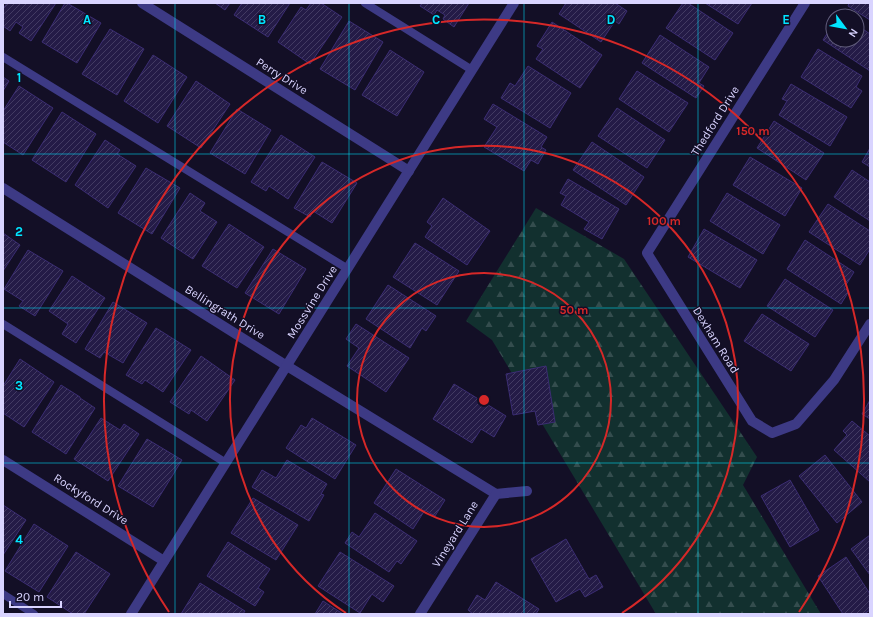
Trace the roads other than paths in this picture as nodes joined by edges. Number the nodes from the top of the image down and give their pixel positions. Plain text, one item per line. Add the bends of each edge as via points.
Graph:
1 (142, 3) edge
2 (365, 3) edge
3 (514, 3) edge
4 (805, 3) edge
5 (3, 57) edge
6 (472, 70) junction
7 (409, 171) junction
8 (3, 188) edge
9 (647, 253) joint
10 (348, 269) junction
11 (3, 324) edge
12 (870, 324) edge
13 (287, 366) junction
14 (3, 460) edge
15 (226, 463) junction
16 (527, 491) dead end
17 (496, 494) junction
18 (164, 561) junction
19 (3, 594) edge
20 (34, 614) edge
21 (131, 614) edge
22 (420, 614) edge

1 - 7 street, Perry Drive
2 - 6 lane
3 - 6 street, Mossvine Drive
4 - 9 street, Thedford Drive
5 - 10 lane
6 - 7 street, Mossvine Drive
7 - 10 street, Mossvine Drive
8 - 13 street, Bellingrath Drive
9 - 12 street, Dexham Road via 752,421 772,433 796,424 834,380
10 - 13 street, Mossvine Drive
11 - 15 lane
13 - 15 street, Mossvine Drive
13 - 17 street, Bellingrath Drive
14 - 18 street, Rockyford Drive
15 - 18 street, Mossvine Drive
16 - 17 street
17 - 22 street, Vineyard Lane
18 - 21 street, Mossvine Drive
19 - 20 lane

